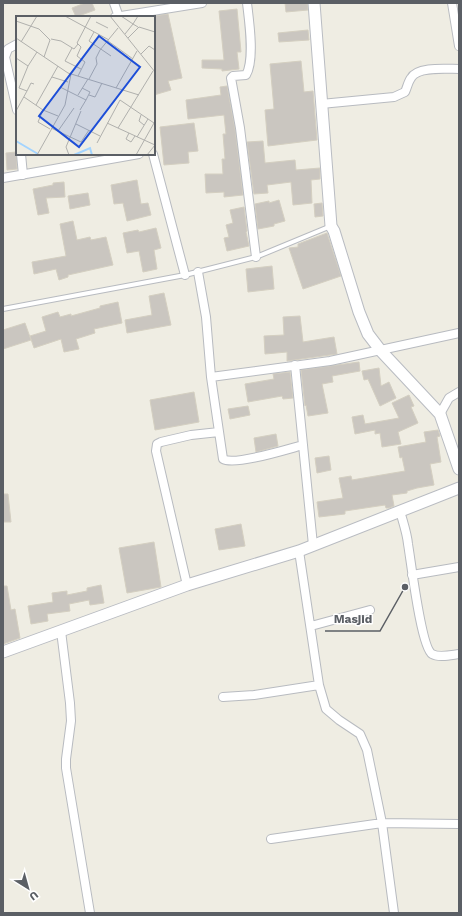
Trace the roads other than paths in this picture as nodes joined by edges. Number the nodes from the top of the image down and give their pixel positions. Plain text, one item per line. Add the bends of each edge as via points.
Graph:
1 (114, 3) edge
2 (202, 3) edge
3 (247, 3) edge
4 (314, 3) edge
5 (452, 3) edge
6 (188, 4) edge
7 (118, 16) edge
8 (123, 16) edge
9 (16, 45) edge
10 (459, 46) edge
11 (459, 69) edge
12 (321, 104) junction
13 (16, 106) edge
14 (22, 155) edge
15 (133, 155) edge
16 (153, 155) edge
17 (23, 175) junction
18 (3, 178) edge
19 (331, 226) junction
20 (256, 257) junction
21 (198, 272) junction
22 (185, 275) junction
23 (3, 309) edge
24 (459, 333) edge
25 (381, 351) junction
26 (295, 365) junction
27 (211, 377) junction
28 (459, 392) edge
29 (440, 414) junction
30 (218, 432) junction
31 (303, 445) junction
32 (459, 469) edge
33 (459, 488) edge
34 (400, 511) junction
35 (312, 545) junction
36 (299, 550) junction
37 (459, 567) edge
38 (412, 575) junction
39 (187, 585) junction
40 (370, 610) dead end
41 (311, 626) junction
42 (61, 631) junction
43 (3, 652) edge
44 (459, 654) edge
45 (320, 685) junction
46 (223, 696) dead end
47 (382, 823) junction
48 (459, 824) edge
49 (270, 839) dead end
50 (90, 913) edge
51 (394, 913) edge

1 - 7 street
2 - 6 street
3 - 20 street via 249,67 246,75 231,78
4 - 12 street
5 - 10 street
6 - 8 street
9 - 13 street via 8,49 5,57
11 - 12 street via 419,72 411,77 405,92 394,97
12 - 19 street
14 - 17 street
15 - 17 street
16 - 22 street
17 - 18 street
19 - 20 lane
19 - 25 street via 365,329
20 - 21 lane
21 - 22 lane
21 - 27 street via 206,317
22 - 23 lane
24 - 25 street
25 - 26 street
25 - 29 street
26 - 27 street
26 - 31 street
27 - 30 street
28 - 29 street via 449,398
29 - 32 street
30 - 31 street via 223,459 227,462
30 - 39 street via 191,435 157,444 156,451
31 - 35 street
33 - 34 street
34 - 35 street
34 - 38 street via 408,542
35 - 36 street
36 - 39 street
36 - 41 street
37 - 38 street
38 - 44 street via 428,650 438,656
39 - 42 street
40 - 41 street
41 - 45 street
42 - 43 street
42 - 50 street via 71,721 66,768
45 - 46 street via 254,695
45 - 47 street via 326,709 360,734 364,740
47 - 48 street
47 - 49 street
47 - 51 street

